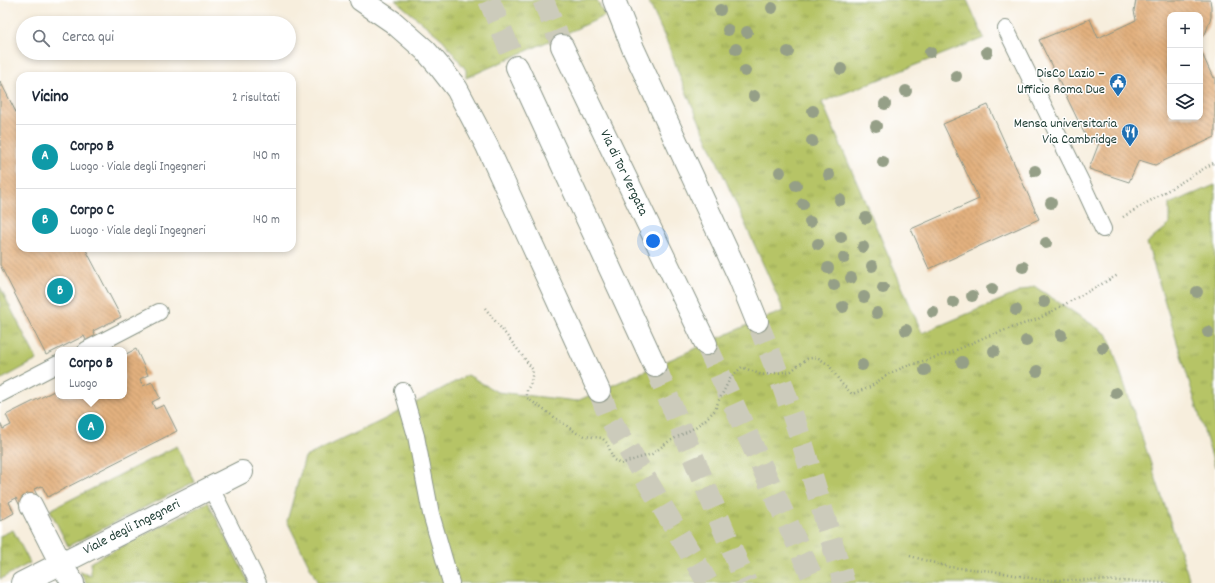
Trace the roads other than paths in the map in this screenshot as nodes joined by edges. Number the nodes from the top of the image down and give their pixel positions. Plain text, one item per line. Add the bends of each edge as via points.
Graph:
1 (361, 0) edge
2 (614, 0) edge
3 (1006, 29) dead end
4 (562, 46) tunnel mouth
5 (517, 67) tunnel mouth
6 (1103, 229) road end
7 (159, 312) dead end
8 (757, 321) tunnel mouth
9 (706, 344) tunnel mouth
10 (92, 347) edge
11 (55, 366) edge
12 (655, 366) tunnel mouth
13 (403, 391) dead end
14 (599, 392) tunnel mouth
15 (0, 394) edge
16 (242, 472) dead end
17 (211, 488) junction
18 (31, 505) dead end
19 (61, 564) junction
20 (22, 583) edge
21 (73, 583) edge
22 (258, 583) edge
23 (451, 583) edge

1 - 14 main road via 393,22 425,50 457,89 487,146
2 - 8 main road via 633,48
3 - 6 lane
4 - 9 main road, Via di Tor Vergata
5 - 12 main road
7 - 10 lane
11 - 15 lane
13 - 23 lane via 416,436 431,514
16 - 17 main road, Viale degli Ingegneri
17 - 19 main road, Viale degli Ingegneri
17 - 22 lane
18 - 19 main road
19 - 20 main road, Viale degli Ingegneri
19 - 21 main road

